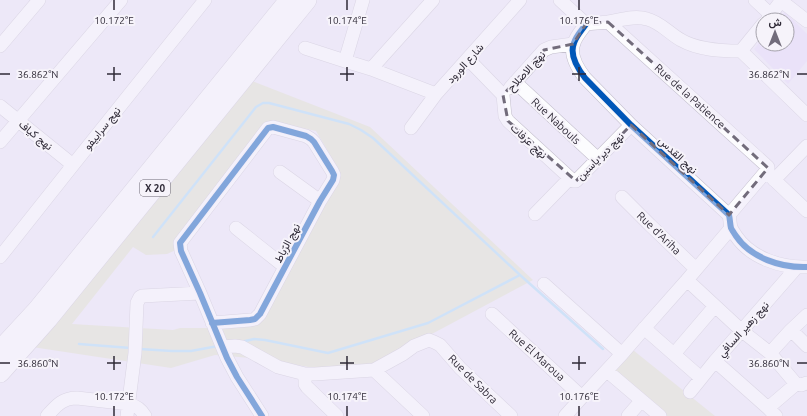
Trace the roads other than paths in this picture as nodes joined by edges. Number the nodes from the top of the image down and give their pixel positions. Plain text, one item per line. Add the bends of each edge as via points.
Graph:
1 (38, 0) edge
2 (121, 0) edge
3 (205, 0) edge
4 (289, 0) edge
5 (307, 0) edge
6 (363, 0) edge
7 (433, 0) edge
8 (520, 0) edge
9 (560, 0) edge
10 (755, 0) edge
11 (781, 1) edge
12 (762, 12) edge
13 (773, 12) edge
14 (807, 21) edge
15 (608, 22) junction
16 (586, 24) junction
17 (755, 34) edge
18 (573, 44) junction
19 (0, 46) edge
20 (305, 48) dead end
21 (741, 51) junction
22 (468, 59) junction
23 (345, 61) junction
24 (371, 69) junction
25 (515, 82) junction
26 (436, 94) junction
27 (503, 95) junction
28 (0, 106) edge
29 (807, 115) edge
30 (18, 120) junction
31 (632, 125) junction
32 (411, 128) dead end
33 (0, 142) edge
34 (805, 151) edge
35 (598, 159) junction
36 (73, 164) junction
37 (280, 172) dead end
38 (770, 176) junction
39 (570, 178) junction
40 (622, 197) dead end
41 (320, 201) junction
42 (807, 211) edge
43 (535, 214) dead end
44 (729, 215) junction
45 (236, 228) dead end
46 (731, 228) junction
47 (0, 257) edge
48 (285, 267) junction
49 (802, 267) edge
50 (696, 269) junction
51 (687, 280) junction
52 (544, 284) dead end
53 (200, 293) junction
54 (715, 306) junction
55 (492, 314) dead end
56 (807, 315) edge
57 (212, 323) junction
58 (644, 328) junction
59 (791, 330) junction
60 (742, 331) junction
61 (807, 346) edge
62 (223, 348) junction
63 (0, 350) edge
64 (770, 353) junction
65 (622, 354) junction
66 (674, 354) junction
67 (715, 361) junction
68 (374, 370) junction
69 (607, 371) junction
70 (0, 373) edge
71 (305, 374) junction
72 (701, 378) junction
73 (801, 383) edge
74 (690, 392) dead end
75 (582, 397) junction
76 (641, 401) junction
77 (128, 410) edge
78 (772, 412) edge
79 (47, 416) edge
80 (145, 416) edge
81 (262, 416) edge
82 (337, 416) edge
83 (423, 416) edge
84 (511, 416) edge
85 (565, 416) edge
86 (628, 416) edge
87 (660, 416) edge

1 - 19 street
2 - 30 street
3 - 36 street, نهج سراييفو
4 - 63 highway, X 20 via 37,310
5 - 70 highway, X 20 via 48,319
6 - 23 street
7 - 24 street
8 - 22 street, شارع الورود
9 - 16 street
10 - 12 street
11 - 13 street
11 - 14 street
15 - 16 street
15 - 21 street via 628,18 647,19 689,44 722,51
15 - 38 street, Rue de la Patience via 767,166
16 - 18 street
17 - 21 street
18 - 25 street, نهج الاصلاح via 544,50
18 - 31 street, نهج القدس via 579,71
20 - 23 street
21 - 29 street
22 - 26 street, شارع الورود
22 - 27 street
23 - 24 street
24 - 26 street
25 - 27 street, نهج الاصلاح
25 - 35 street, Rue Nabouls
26 - 32 street, شارع الورود
27 - 39 street, نهج عرفات via 508,121
28 - 30 street, نهج كياف
30 - 33 street
30 - 36 street, نهج كياف
31 - 35 street, نهج دير ياسين
31 - 44 street, نهج القدس
34 - 38 street
35 - 39 street, نهج دير ياسين via 576,181
36 - 47 street, نهج سراييفو
37 - 41 street
38 - 42 street, Rue de la Patience
38 - 44 street
39 - 43 street, نهج دير ياسين
40 - 50 street, Rue d'Ariha
41 - 48 street, نهج الرّباط
41 - 53 street, نهج الرّباط via 334,175 314,142 306,136 273,127 268,128 180,243 181,251
44 - 46 street
45 - 48 street
46 - 49 street via 744,246 761,258
46 - 50 street
48 - 57 street, نهج الرّباط via 255,319
49 - 60 street, نهج زهير السافي
50 - 51 street
51 - 54 street
51 - 58 street
52 - 65 street
53 - 57 street
53 - 77 street via 142,296 138,299
54 - 60 street
54 - 66 street
55 - 75 street, Rue El Maroua
56 - 59 street
57 - 62 street
58 - 65 street
58 - 66 street
59 - 61 street
59 - 64 street
60 - 64 street
60 - 67 street, نهج زهير السافي
62 - 71 street via 242,347 278,367
62 - 81 street via 237,377
64 - 73 street
65 - 69 street
66 - 72 street
67 - 72 street, نهج زهير السافي
67 - 78 street
68 - 71 street
68 - 83 street
68 - 84 street, Rue de Sabra via 429,340 440,345 460,368
69 - 75 street
69 - 76 street
71 - 82 street via 307,387
72 - 74 street, نهج زهير السافي
73 - 78 street
75 - 85 street
76 - 86 street
76 - 87 street
77 - 79 street via 70,398
77 - 80 street via 137,406

